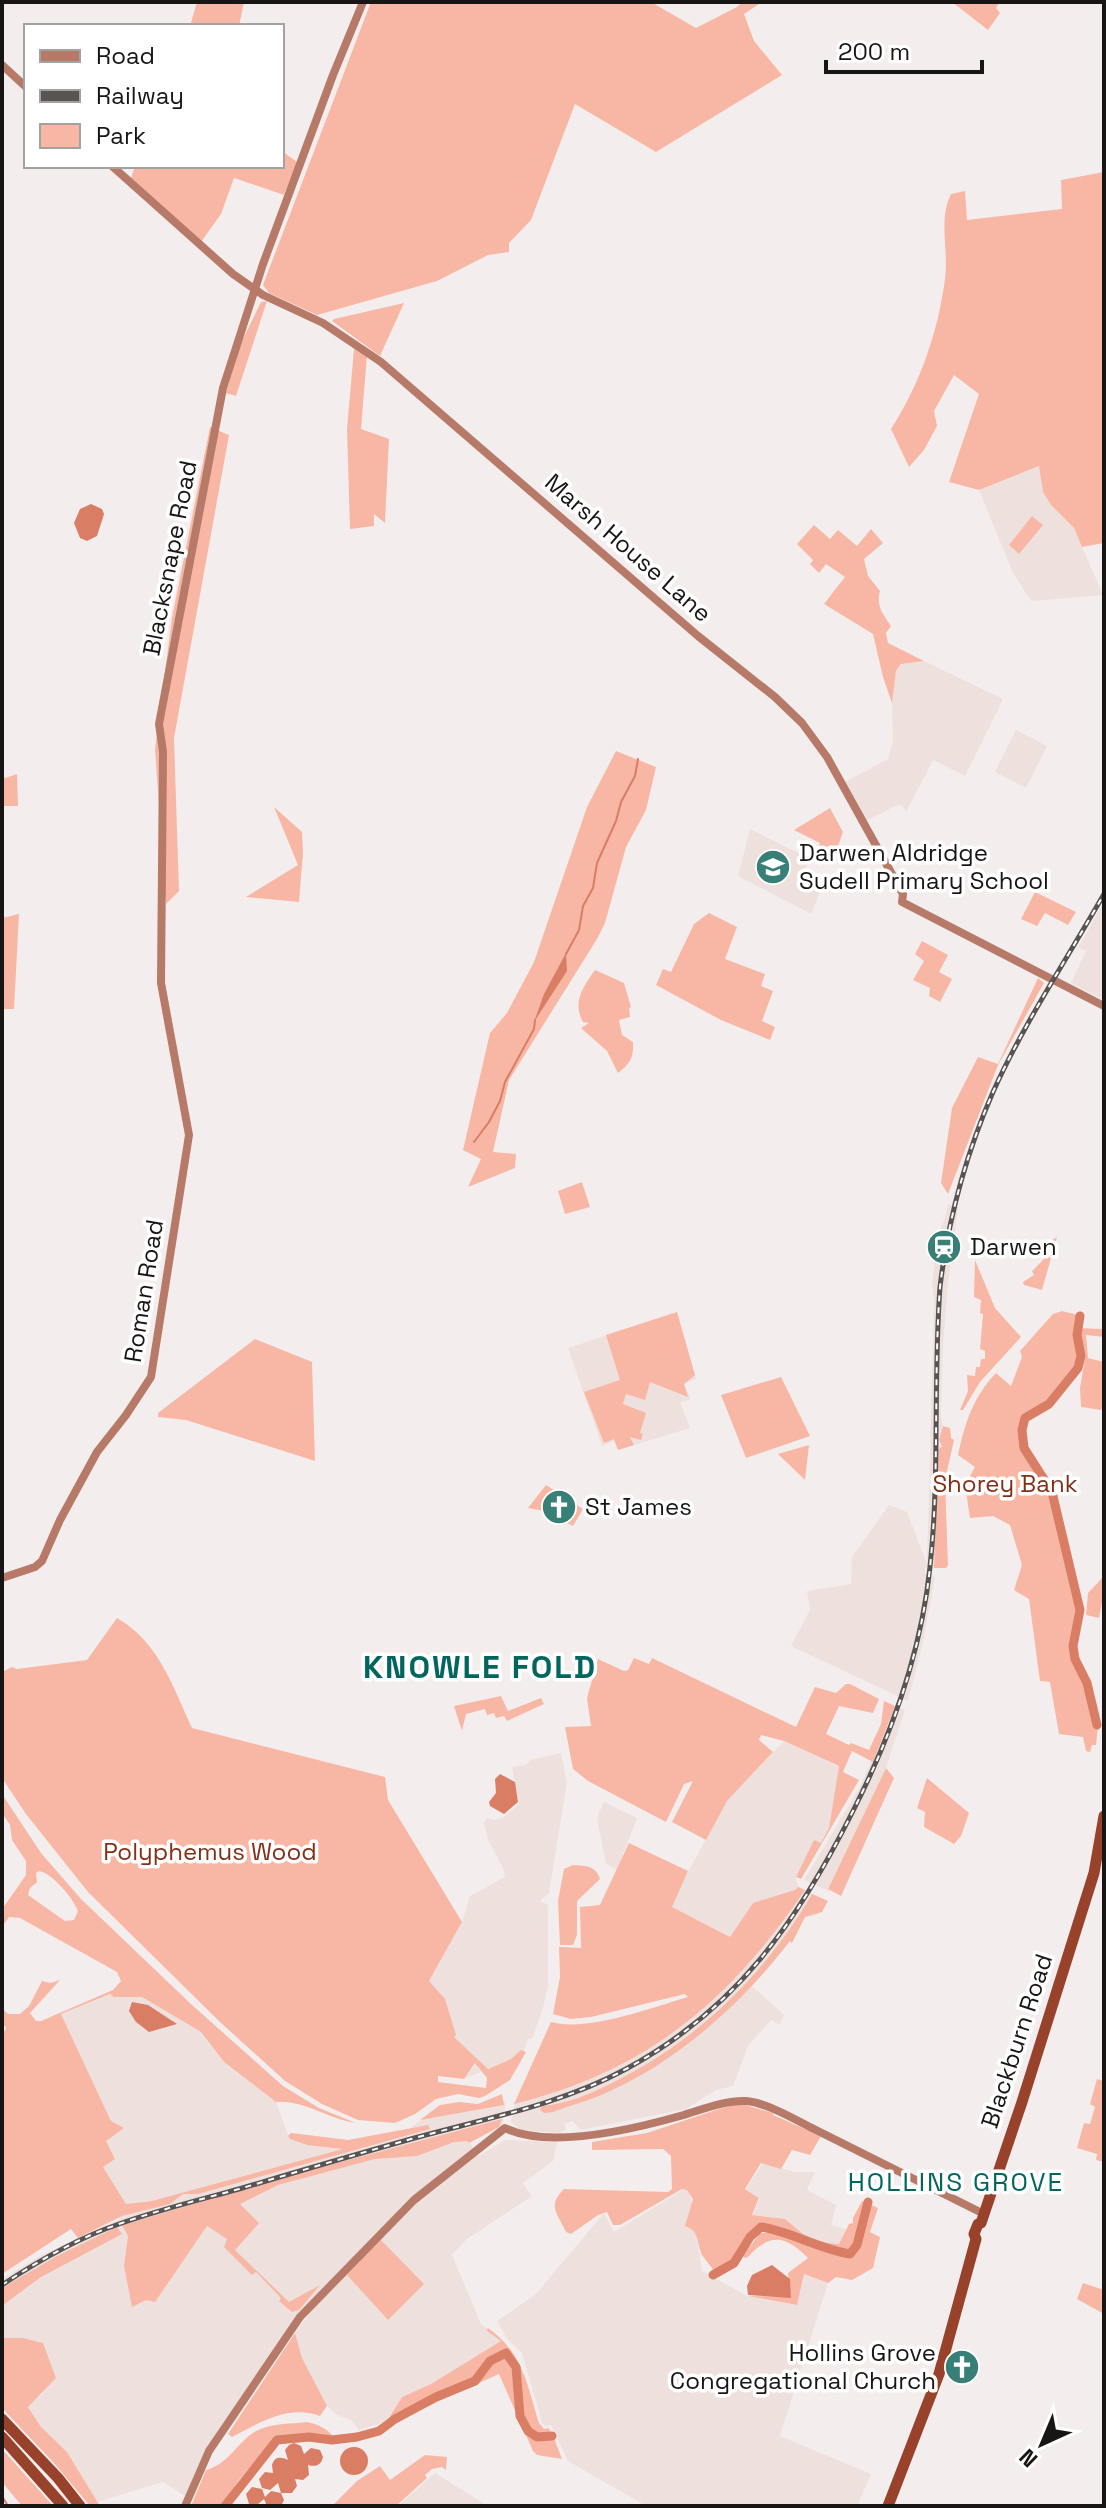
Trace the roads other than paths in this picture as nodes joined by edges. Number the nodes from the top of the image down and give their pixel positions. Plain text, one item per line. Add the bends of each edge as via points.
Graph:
1 (363, 2) edge
2 (2, 65) edge
3 (24, 85) edge
4 (114, 168) edge
5 (256, 290) junction
6 (1104, 1006) edge
7 (187, 1144) joint
8 (2, 1578) edge
9 (1104, 1816) edge
10 (982, 2218) junction
11 (2, 2419) edge
12 (2, 2437) edge
13 (63, 2506) edge
14 (80, 2506) edge
15 (185, 2506) edge
16 (888, 2506) edge

1 - 5 street, Blacksnape Road
2 - 3 street
4 - 5 street, Marsh House Lane
5 - 6 street, Marsh House Lane via 323,323 381,362 775,697 827,757 903,894 902,902
5 - 7 street, Blacksnape Road via 223,388 159,724 161,983
7 - 8 street, Roman Road via 151,1377 97,1452 42,1561
9 - 10 highway, Blackburn Road via 1094,1873
10 - 15 street via 797,2121 748,2101 604,2134 529,2135 505,2128 414,2200 300,2317 209,2451
10 - 16 highway, Blackburn Road via 939,2374
11 - 14 highway
12 - 13 highway

